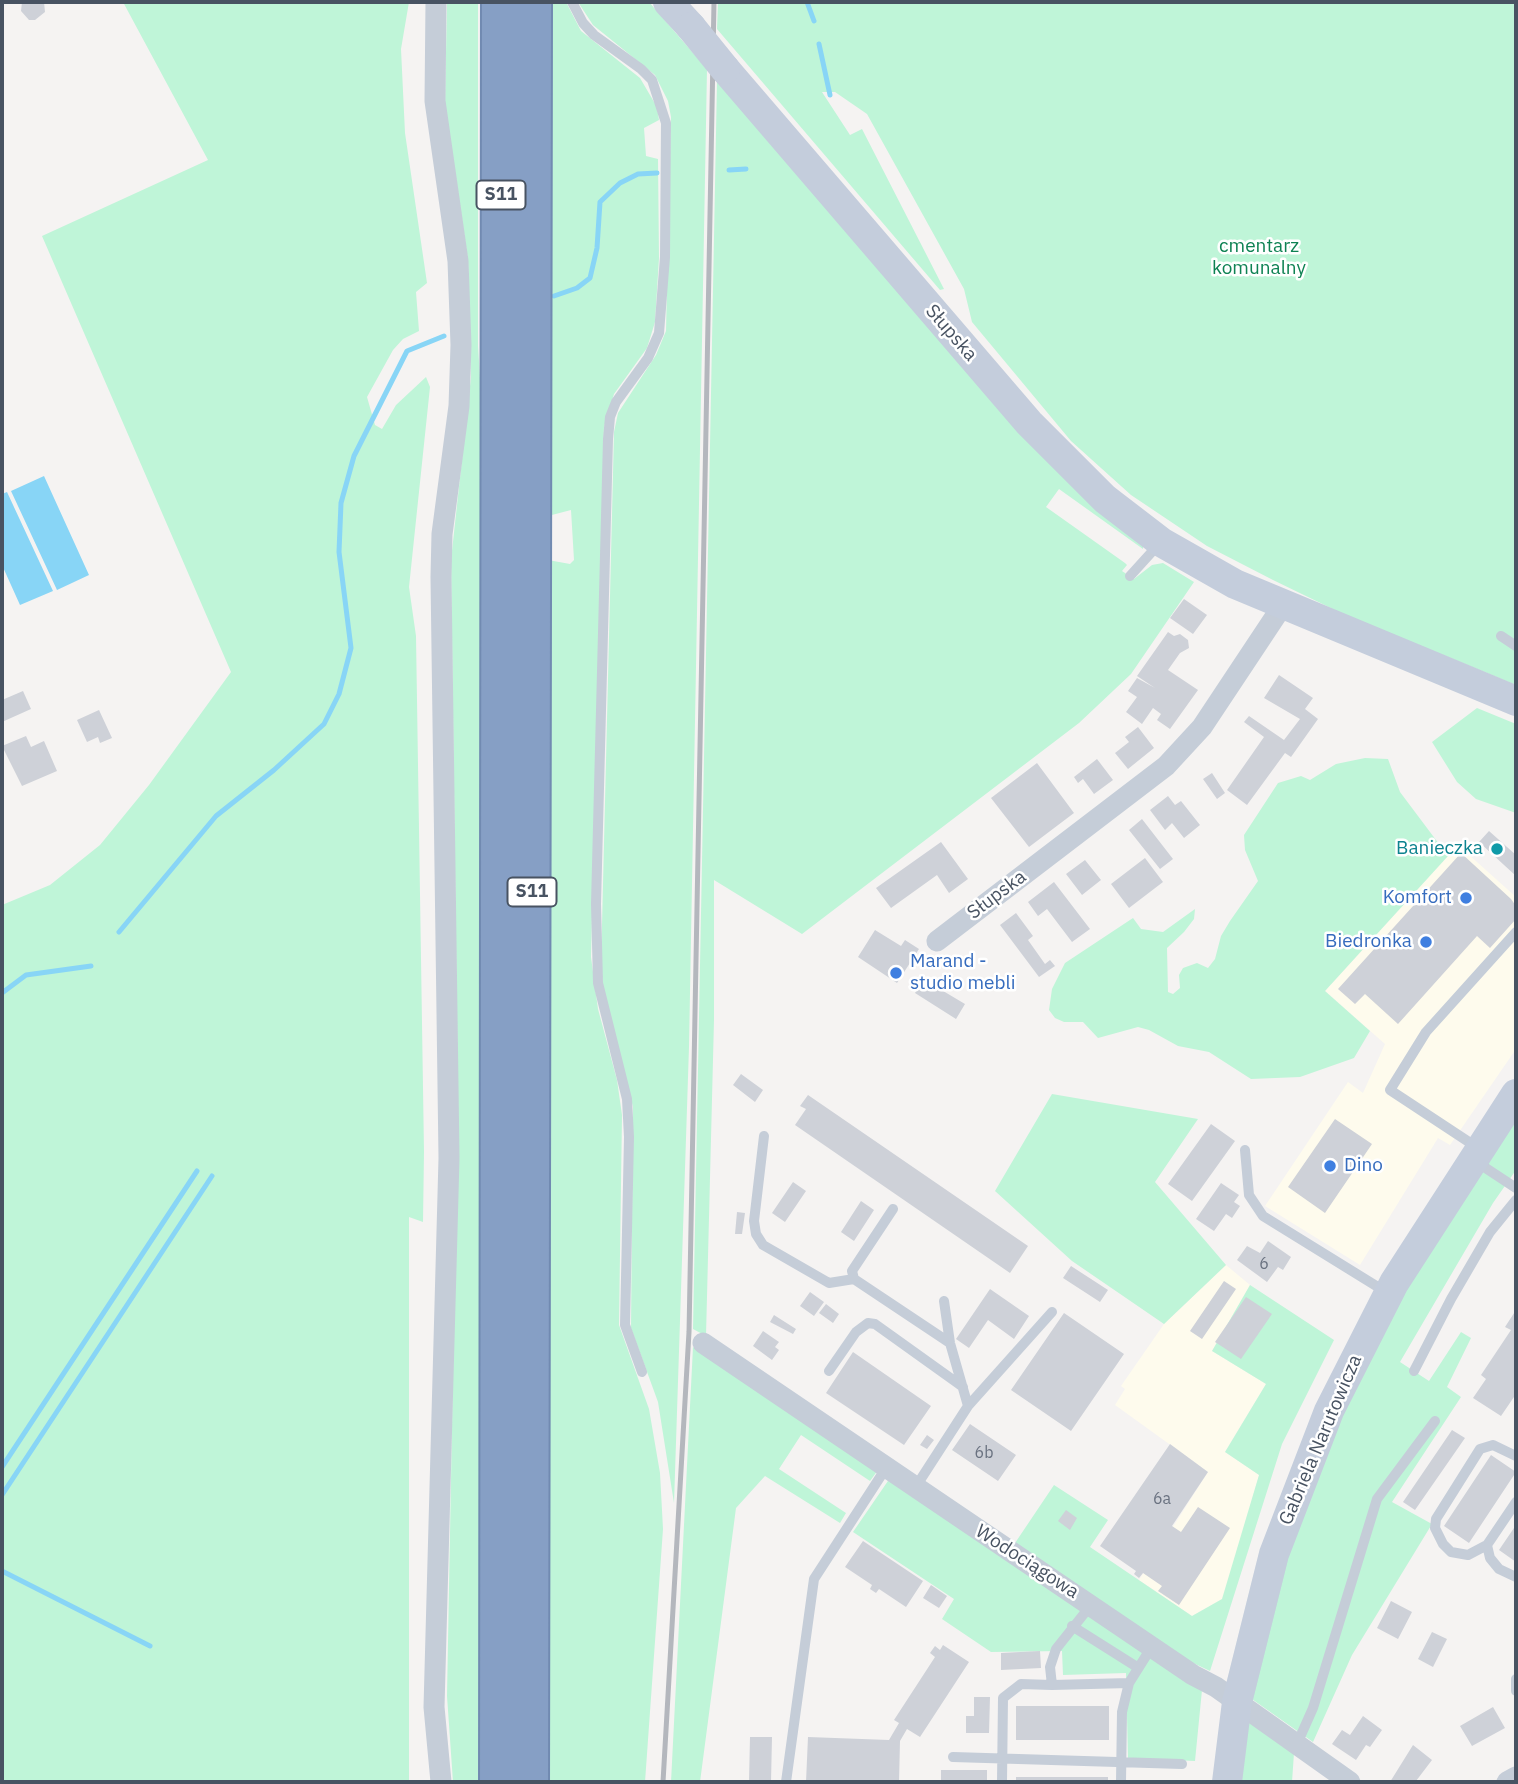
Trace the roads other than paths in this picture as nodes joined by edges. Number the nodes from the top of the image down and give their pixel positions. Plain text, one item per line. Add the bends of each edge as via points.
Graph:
1 (436, 2) edge
2 (501, 2) edge
3 (532, 2) edge
4 (572, 2) edge
5 (668, 2) edge
6 (1161, 542) junction
7 (1130, 576) dead end
8 (1283, 605) junction
9 (1501, 636) dead end
10 (1516, 646) edge
11 (1516, 701) edge
12 (1516, 932) edge
13 (937, 941) dead end
14 (1516, 1094) edge
15 (764, 1136) dead end
16 (1245, 1150) dead end
17 (1475, 1154) junction
18 (1516, 1188) edge
19 (1516, 1200) edge
20 (893, 1209) dead end
21 (854, 1279) junction
22 (1389, 1294) junction
23 (944, 1301) dead end
24 (1052, 1312) dead end
25 (950, 1342) junction
26 (703, 1343) dead end
27 (830, 1371) dead end
28 (1414, 1371) dead end
29 (642, 1372) dead end
30 (963, 1387) junction
31 (968, 1406) junction
32 (1435, 1421) dead end
33 (1516, 1456) edge
34 (886, 1468) junction
35 (915, 1488) junction
36 (1516, 1502) edge
37 (1487, 1545) junction
38 (1516, 1577) edge
39 (1091, 1605) junction
40 (1072, 1626) junction
41 (1151, 1648) junction
42 (1137, 1667) junction
43 (1516, 1679) edge
44 (1129, 1683) junction
45 (1052, 1685) junction
46 (1516, 1691) edge
47 (1237, 1702) junction
48 (1297, 1744) junction
49 (953, 1757) dead end
50 (1002, 1760) junction
51 (1121, 1761) junction
52 (1182, 1765) dead end
53 (1516, 1777) edge
54 (441, 1782) edge
55 (499, 1782) edge
56 (529, 1782) edge
57 (786, 1782) edge
58 (1002, 1782) edge
59 (1121, 1782) edge
60 (1227, 1782) edge
61 (1350, 1782) edge
62 (1507, 1782) edge

1 - 54 street via 435,101 458,261 461,345 441,577 449,1158 434,1707
2 - 55 highway, S11
3 - 56 highway, S11
4 - 29 lane via 594,35 652,80 666,123 659,333 610,416 596,904 597,983 628,1112 625,1325
5 - 6 main road, Słupska, bridge via 1029,423 1081,478
6 - 7 lane
6 - 8 main road, Słupska
8 - 11 main road, Słupska
8 - 13 street, Słupska via 1202,727 1166,766
9 - 10 lane
12 - 17 lane via 1426,1032 1390,1090
14 - 17 main road, Gabriela Narutowicza
15 - 21 lane via 756,1234 763,1245 829,1283
16 - 22 lane via 1249,1195 1263,1216
17 - 18 lane
17 - 22 main road, Gabriela Narutowicza
19 - 28 lane via 1490,1232
20 - 21 lane via 852,1271
21 - 25 lane
22 - 47 main road, Gabriela Narutowicza via 1329,1411 1297,1486 1274,1554
23 - 25 lane
24 - 31 lane
25 - 30 lane
26 - 34 street, Wodociągowa
27 - 30 lane via 856,1332 869,1323
30 - 31 lane
31 - 35 lane
32 - 48 lane via 1377,1499 1313,1708
33 - 37 lane via 1493,1445 1480,1449 1436,1519 1438,1536 1451,1552 1468,1555
34 - 35 street, Wodociągowa
34 - 57 lane via 814,1579
35 - 39 street, Wodociągowa
36 - 37 lane
37 - 38 lane via 1499,1569
39 - 40 lane
39 - 41 street, Wodociągowa
40 - 42 lane
40 - 45 lane via 1056,1648 1050,1667
41 - 42 lane
41 - 47 street, Wodociągowa
42 - 44 lane
43 - 46 lane
44 - 45 lane
44 - 51 lane via 1122,1712
45 - 50 lane via 1021,1684 1003,1699
47 - 48 street, Wodociągowa
47 - 60 main road, Gabriela Narutowicza
48 - 61 street, Wodociągowa
49 - 50 lane
50 - 51 lane
50 - 58 lane
51 - 52 lane
51 - 59 lane
53 - 62 street

